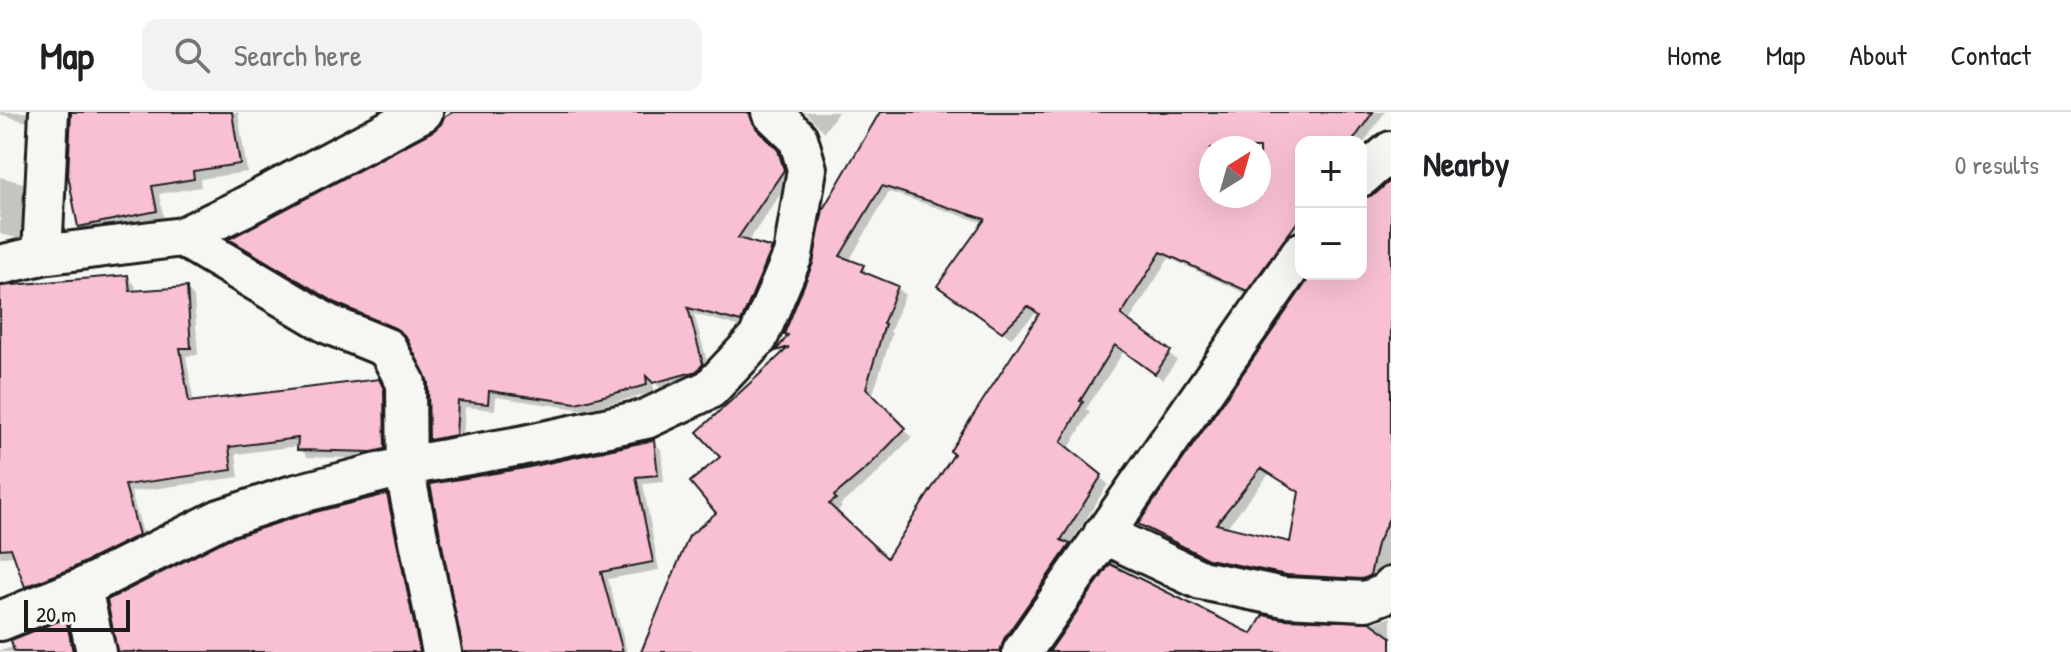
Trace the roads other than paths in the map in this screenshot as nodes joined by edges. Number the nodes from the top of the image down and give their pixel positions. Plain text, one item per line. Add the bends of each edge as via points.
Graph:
1 (49, 112) edge
2 (423, 112) edge
3 (771, 112) edge
4 (1391, 151) edge
5 (1367, 172) edge
6 (182, 237) junction
7 (42, 255) junction
8 (1295, 261) edge
9 (0, 265) edge
10 (406, 466) junction
11 (1103, 534) junction
12 (1391, 587) edge
13 (82, 588) junction
14 (0, 621) edge
15 (96, 652) edge
16 (442, 652) edge
17 (1022, 652) edge

1 - 7 street
2 - 6 street
3 - 10 street via 798,138 807,169 793,255 758,338 710,389 646,419
4 - 5 street
6 - 7 street
6 - 10 street via 328,324 387,348 406,383
7 - 9 street
8 - 11 street
10 - 13 street via 220,519
10 - 16 street
11 - 12 street via 1201,580 1284,597 1366,601
11 - 17 street
13 - 14 street
13 - 15 street

